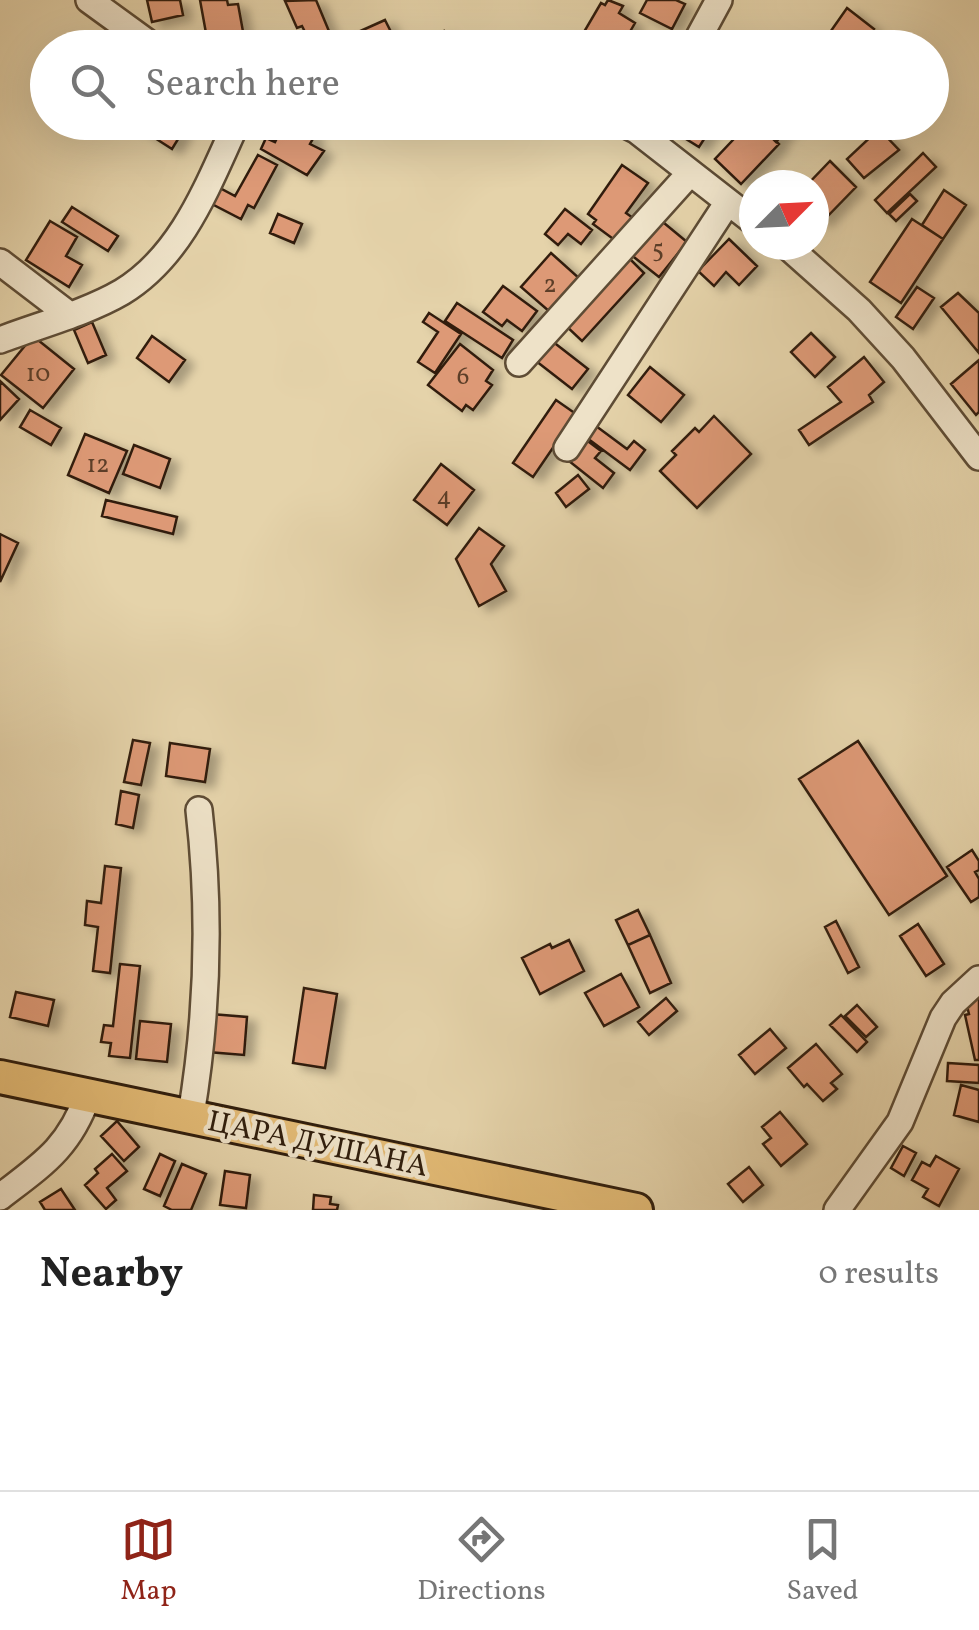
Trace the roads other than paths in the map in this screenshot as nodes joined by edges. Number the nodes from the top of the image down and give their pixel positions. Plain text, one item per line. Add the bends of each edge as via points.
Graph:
1 (89, 0) edge
2 (719, 0) edge
3 (130, 30) edge
4 (703, 30) edge
5 (229, 140) edge
6 (651, 140) edge
7 (690, 173) junction
8 (728, 202) junction
9 (739, 210) edge
10 (803, 260) edge
11 (0, 262) edge
12 (68, 314) junction
13 (0, 340) edge
14 (519, 363) dead end
15 (567, 448) dead end
16 (979, 456) edge
17 (199, 810) dead end
18 (979, 979) edge
19 (0, 1077) edge
20 (88, 1095) junction
21 (191, 1116) junction
22 (0, 1197) edge
23 (636, 1210) edge
24 (837, 1210) edge

1 - 3 street
2 - 4 street
5 - 12 street via 182,234 162,258 121,292
6 - 7 street
7 - 8 street
7 - 14 street
8 - 9 street
8 - 15 street
10 - 16 street via 903,358
11 - 12 street
12 - 13 street
17 - 21 street via 207,982
18 - 24 street via 943,1018 900,1122
19 - 20 main road, ЦАРА ДУШАНА
20 - 21 main road, ЦАРА ДУШАНА
20 - 22 street via 58,1150
21 - 23 main road, ЦАРА ДУШАНА

